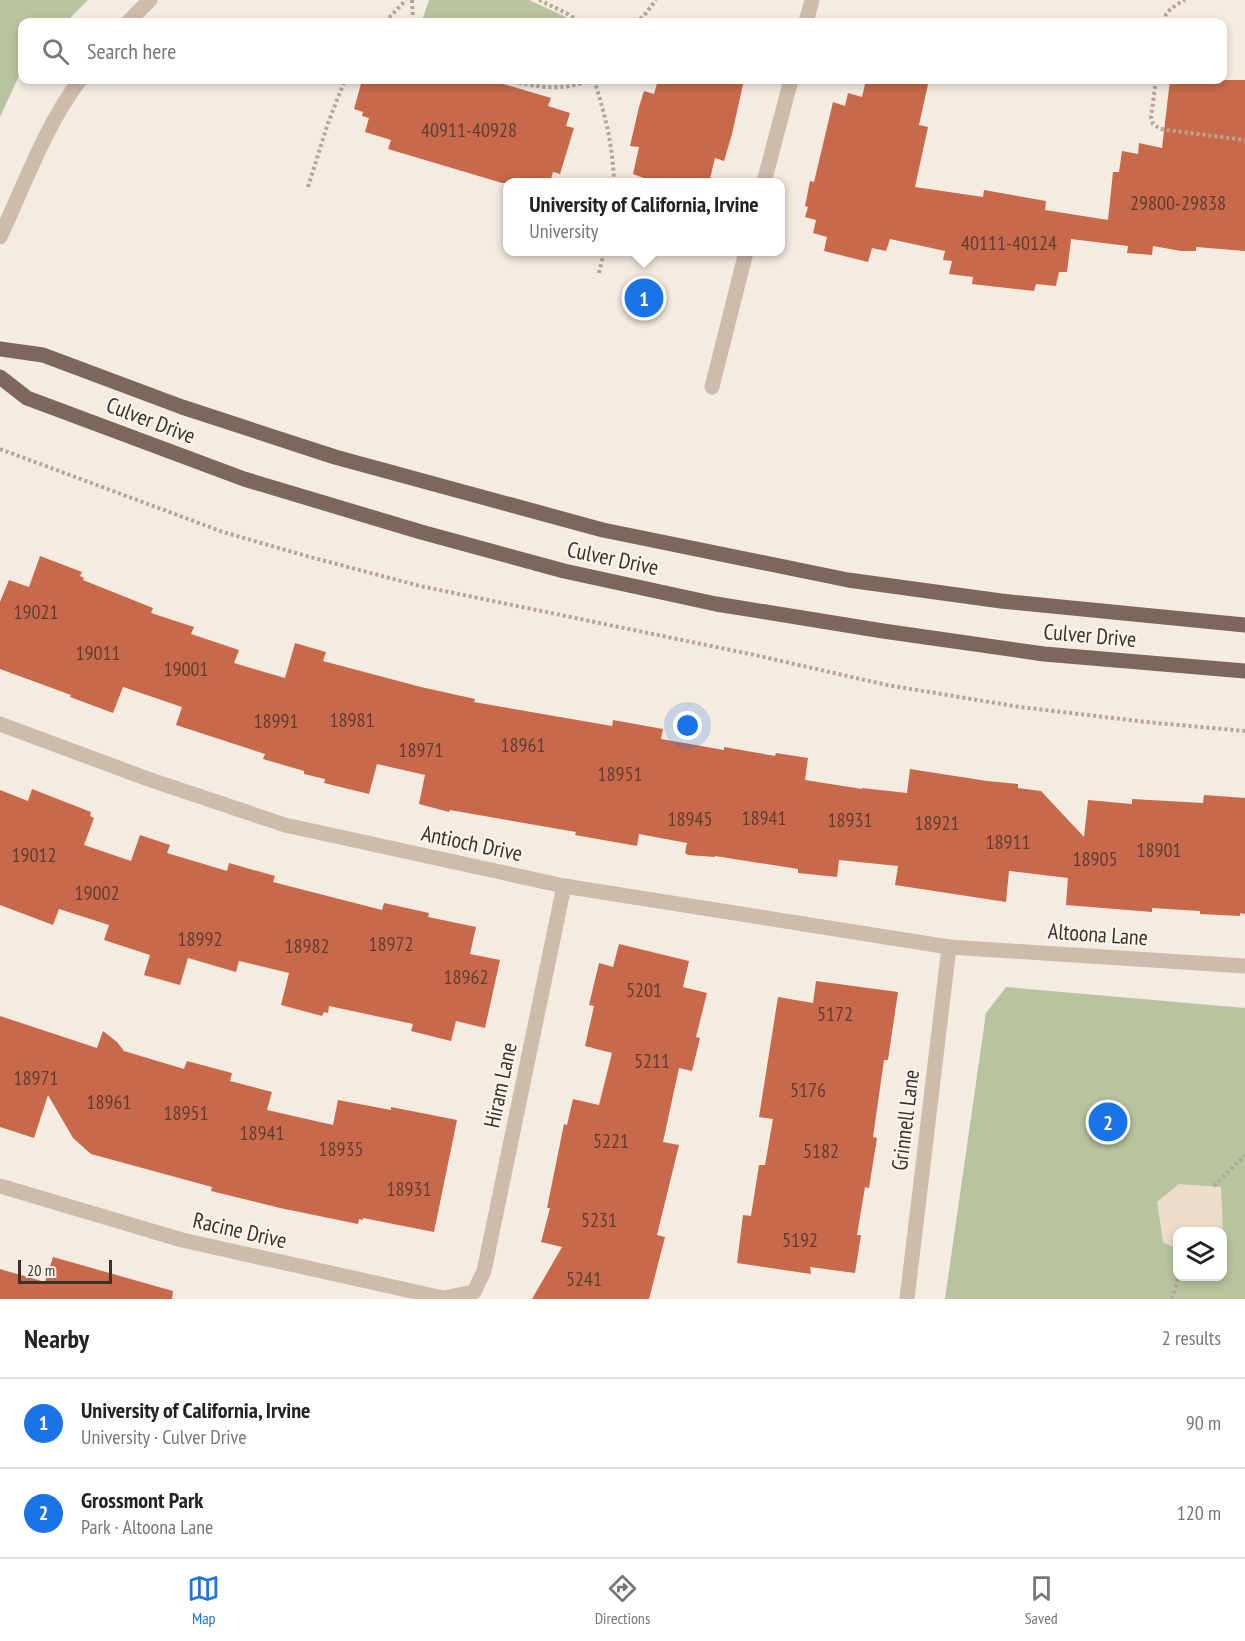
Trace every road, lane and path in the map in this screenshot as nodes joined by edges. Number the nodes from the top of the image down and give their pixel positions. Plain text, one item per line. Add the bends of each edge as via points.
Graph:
1 (150, 0) edge
2 (406, 0) edge
3 (412, 0) edge
4 (539, 0) edge
5 (656, 0) edge
6 (812, 0) edge
7 (1185, 0) edge
8 (132, 18) edge
9 (389, 18) edge
10 (413, 18) edge
11 (574, 18) edge
12 (641, 18) edge
13 (807, 18) edge
14 (1164, 18) edge
15 (77, 84) edge
16 (343, 84) edge
17 (526, 84) edge
18 (582, 84) edge
19 (594, 84) edge
20 (790, 84) edge
21 (1155, 84) edge
22 (1245, 140) edge
23 (614, 178) edge
24 (765, 178) edge
25 (308, 187) dead end
26 (0, 237) edge
27 (602, 256) edge
28 (745, 256) edge
29 (599, 273) dead end
30 (0, 349) edge
31 (0, 377) edge
32 (712, 387) dead end
33 (0, 449) edge
34 (1245, 625) edge
35 (1245, 671) edge
36 (0, 724) edge
37 (1245, 731) edge
38 (564, 886) junction
39 (949, 947) junction
40 (1245, 966) edge
41 (1245, 1155) edge
42 (0, 1186) edge
43 (1214, 1186) dead end
44 (1177, 1281) edge
45 (474, 1292) joint
46 (907, 1299) edge
47 (1172, 1299) edge

1 - 8 street
2 - 9 path
3 - 10 path
4 - 11 path
5 - 12 path
6 - 13 street
7 - 14 path via 1169,9
15 - 26 street via 46,136
16 - 25 path
17 - 18 path via 555,88
19 - 23 path via 609,136
20 - 24 street
21 - 22 path via 1151,117 1160,129
27 - 29 path
28 - 32 street
30 - 34 main road, Culver Drive via 43,355 182,407 335,457 603,530 848,580 1001,601
31 - 35 main road, Culver Drive via 27,398 244,479 564,571 716,604 883,632 1044,654
33 - 37 path via 223,532 420,586 887,685 1020,707
36 - 38 street, Antioch Drive via 285,825
38 - 39 street, Antioch Drive
38 - 45 street, Hiram Lane via 484,1271
39 - 40 street, Altoona Lane
39 - 46 street, Grinnell Lane
41 - 43 path
42 - 45 street, Racine Drive via 193,1243 443,1298
44 - 47 path

